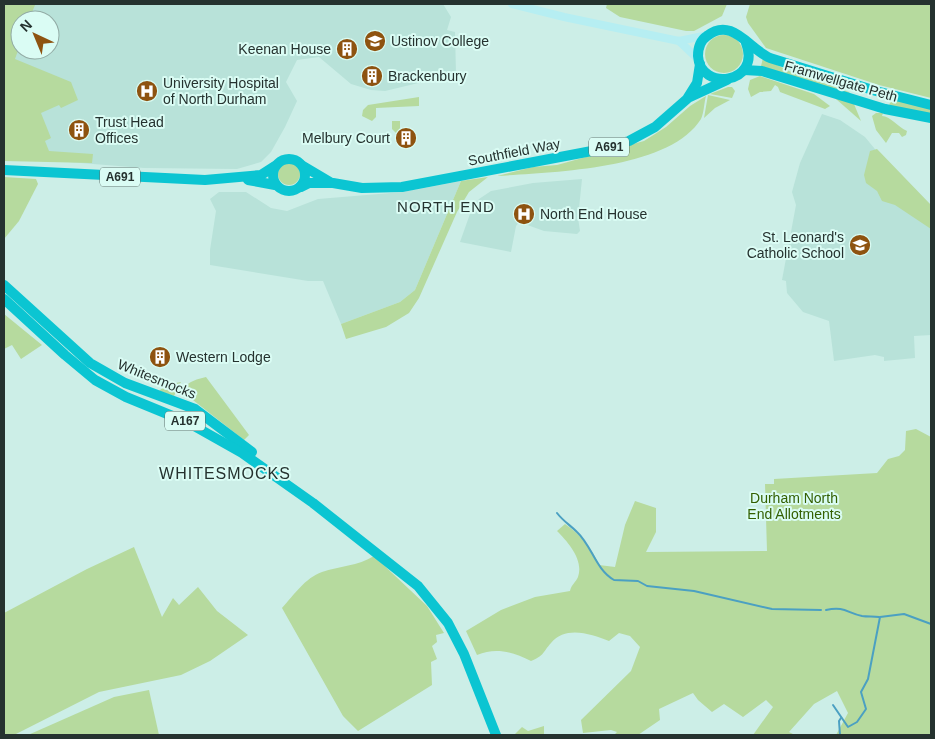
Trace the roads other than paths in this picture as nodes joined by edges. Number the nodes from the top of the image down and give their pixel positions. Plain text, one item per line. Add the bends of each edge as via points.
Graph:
1 (512, 4) edge
2 (709, 34) junction
3 (679, 41) junction
4 (746, 43) junction
5 (699, 61) junction
6 (744, 70) junction
7 (728, 79) junction
8 (687, 99) junction
9 (931, 106) edge
10 (931, 118) edge
11 (275, 166) junction
12 (303, 166) junction
13 (4, 170) edge
14 (237, 178) junction
15 (333, 183) junction
16 (276, 185) junction
17 (300, 187) junction
18 (4, 285) edge
19 (4, 299) edge
20 (302, 494) junction
21 (496, 735) edge

1 - 3 main road
2 - 3 main road
2 - 4 highway via 727,29 736,32
2 - 5 highway via 700,44
3 - 5 main road
4 - 6 highway via 748,59
4 - 9 highway, Framwellgate Peth via 763,55 807,70
5 - 7 highway via 711,76
5 - 8 highway, Southfield Way / A691 via 697,84
6 - 7 highway
6 - 10 highway, Framwellgate Peth via 758,70 876,106
7 - 8 highway, Southfield Way / A691
8 - 15 highway, Southfield Way / A691 via 643,135 597,150 402,187 362,188
11 - 12 highway via 288,159
11 - 14 highway, A691 via 261,175
11 - 16 highway via 272,177
12 - 15 highway, Southfield Way / A691
12 - 17 highway via 306,175
13 - 14 highway, A691 via 205,180
14 - 16 highway, A691
15 - 17 highway, Southfield Way / A691
16 - 17 highway via 286,192
18 - 20 highway, Whitesmocks / A167 via 90,363 125,384 195,409
19 - 20 highway, Whitesmocks / A167 via 96,380 126,397 219,438
20 - 21 highway, Whitesmocks / A167 via 418,586 448,623

